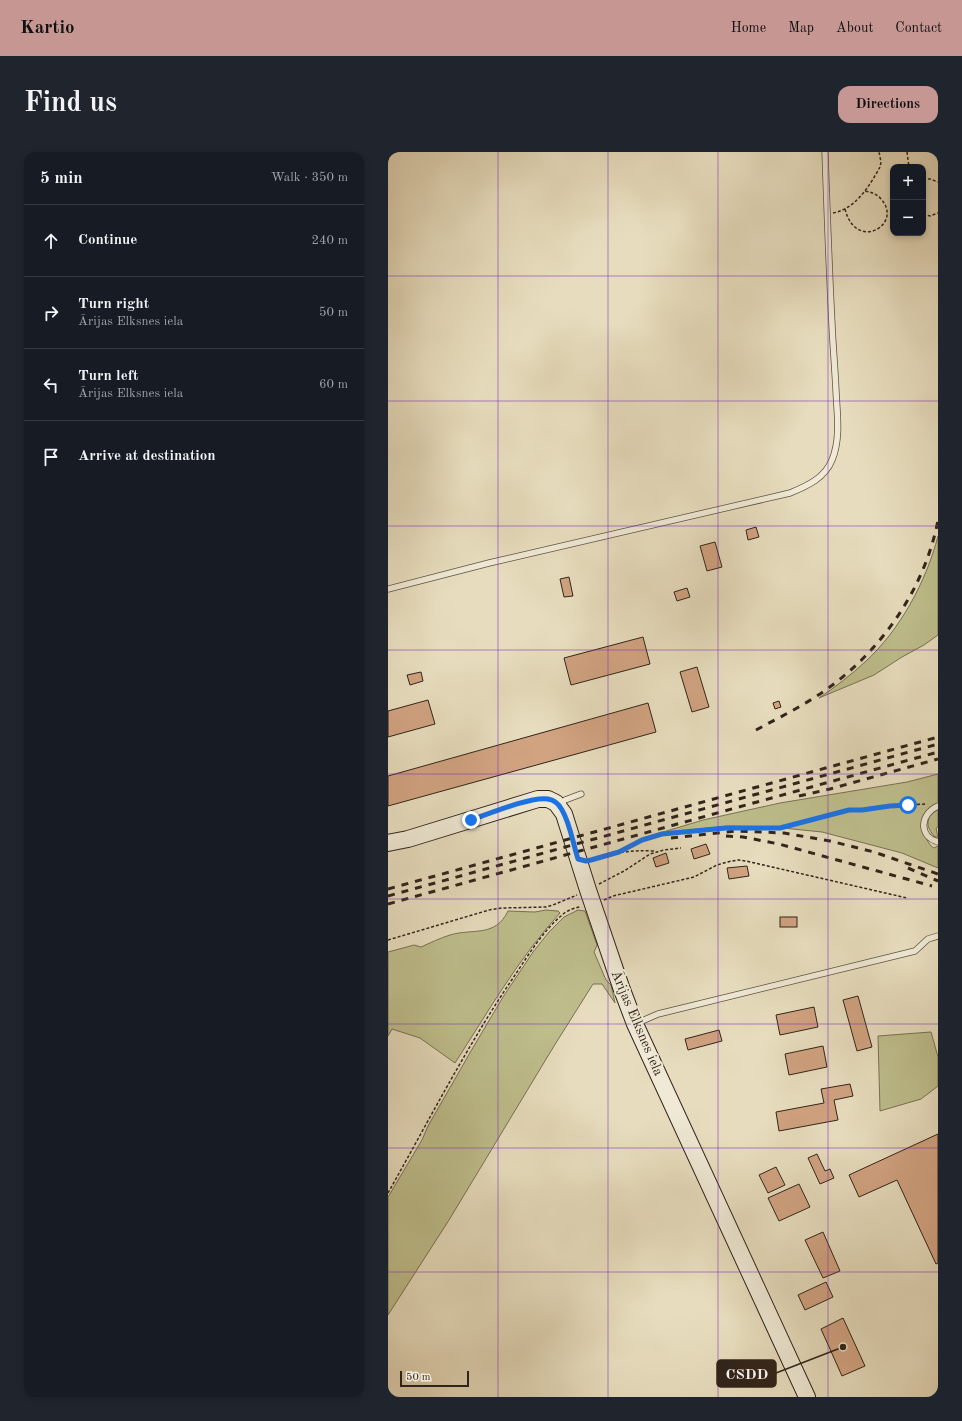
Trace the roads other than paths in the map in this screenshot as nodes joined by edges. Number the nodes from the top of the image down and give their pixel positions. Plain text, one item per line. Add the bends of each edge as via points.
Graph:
1 (825, 152) edge
2 (388, 589) edge
3 (582, 794) dead end
4 (559, 806) junction
5 (938, 806) edge
6 (938, 842) edge
7 (388, 843) edge
8 (938, 936) edge
9 (635, 1024) junction
10 (807, 1397) edge

1 - 2 lane via 838,430 835,451 825,472 805,487 790,493
3 - 4 lane via 565,800
4 - 7 street via 552,800 538,799
4 - 9 street, Ārijas Elksnes iela via 564,814
5 - 6 lane via 929,812 923,825 929,838
8 - 9 lane via 928,939 915,951 658,1014
9 - 10 street, Ārijas Elksnes iela

